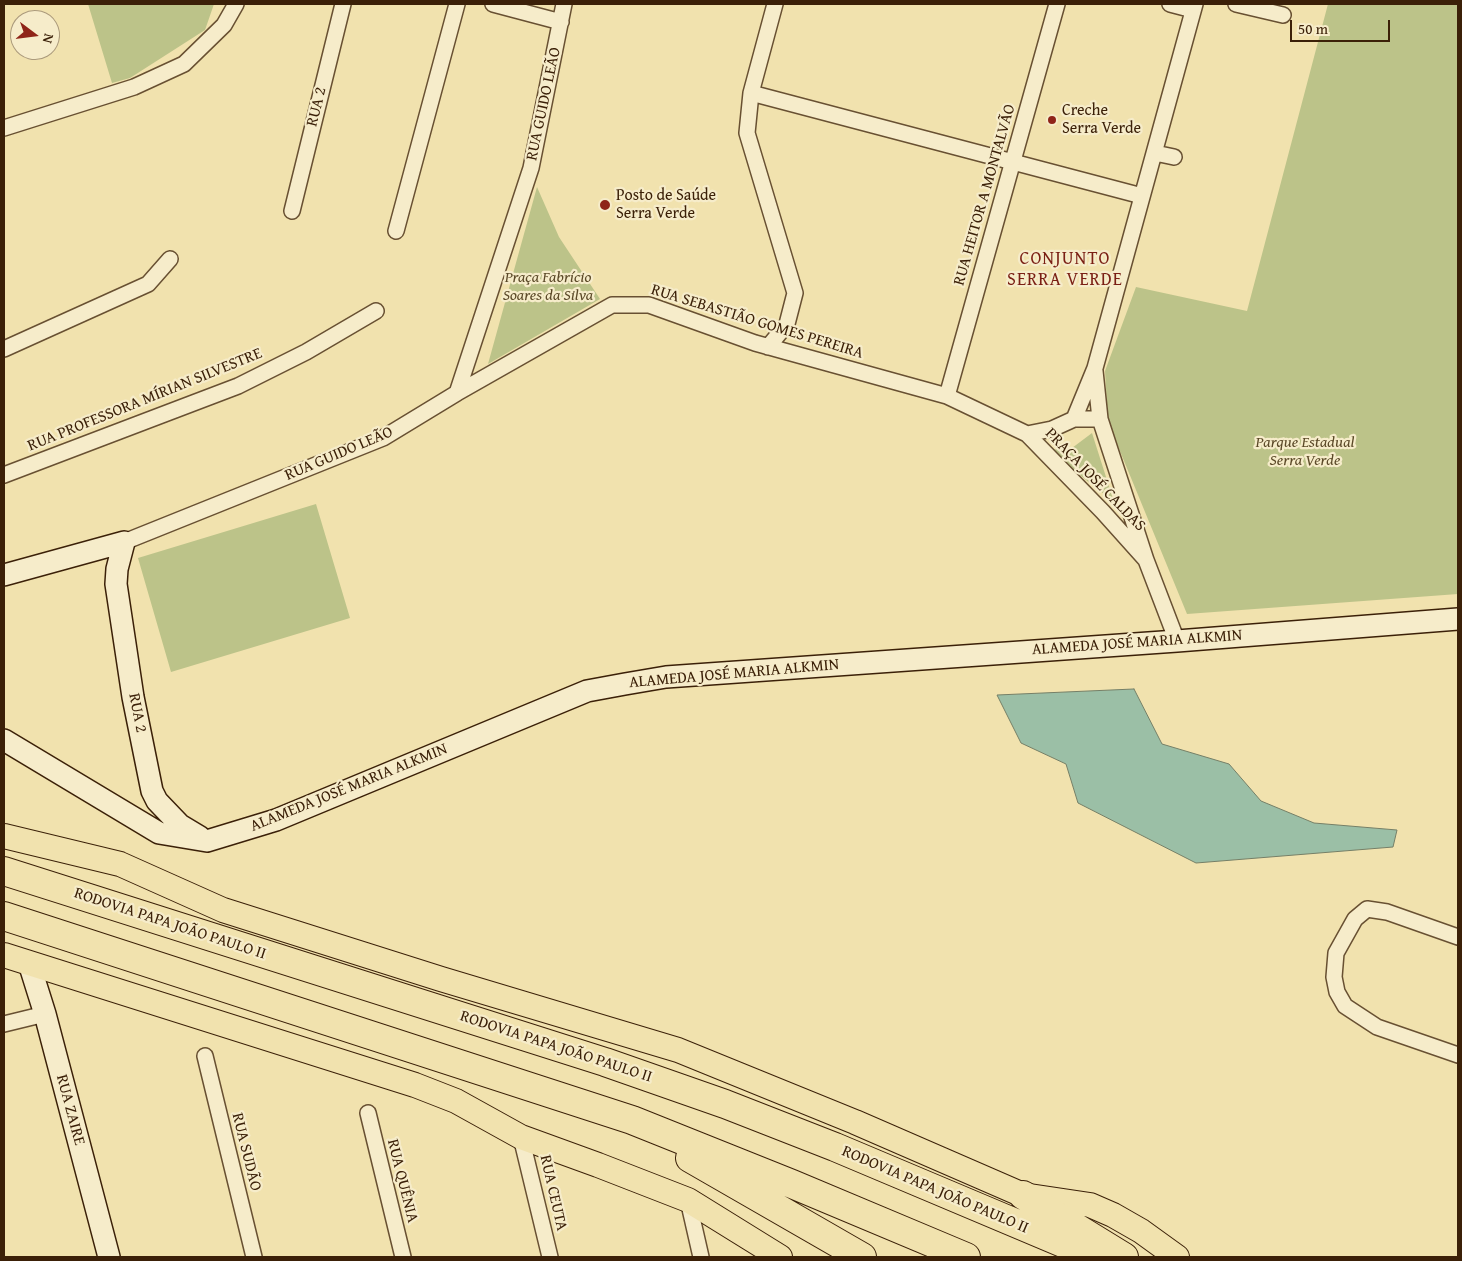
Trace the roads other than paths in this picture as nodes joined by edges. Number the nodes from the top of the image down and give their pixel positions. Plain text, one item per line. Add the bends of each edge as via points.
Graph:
1 (236, 4) edge
2 (343, 4) edge
3 (457, 4) edge
4 (493, 4) edge
5 (564, 4) edge
6 (775, 4) edge
7 (1057, 4) edge
8 (1170, 4) edge
9 (1236, 4) edge
10 (1194, 7) edge
11 (1283, 16) dead end
12 (561, 22) junction
13 (751, 93) junction
14 (4, 128) edge
15 (1155, 153) junction
16 (1174, 157) dead end
17 (1013, 162) junction
18 (1142, 196) junction
19 (292, 211) dead end
20 (396, 231) dead end
21 (170, 259) dead end
22 (376, 311) dead end
23 (768, 347) junction
24 (4, 349) edge
25 (1095, 368) junction
26 (457, 393) junction
27 (947, 396) junction
28 (1074, 419) junction
29 (1100, 419) junction
30 (1027, 434) junction
31 (4, 475) edge
32 (1128, 504) junction
33 (1103, 512) junction
34 (124, 542) junction
35 (72, 556) junction
36 (1146, 560) junction
37 (4, 575) edge
38 (116, 584) junction
39 (1458, 619) edge
40 (1177, 641) junction
41 (4, 740) edge
42 (152, 792) junction
43 (111, 805) junction
44 (4, 836) edge
45 (207, 841) junction
46 (4, 871) edge
47 (4, 916) edge
48 (1458, 937) edge
49 (4, 955) edge
50 (29, 963) junction
51 (45, 1014) junction
52 (4, 1024) edge
53 (1458, 1055) edge
54 (205, 1056) dead end
55 (368, 1113) dead end
56 (632, 1120) junction
57 (521, 1137) junction
58 (1023, 1195) junction
59 (688, 1200) junction
60 (109, 1257) edge
61 (254, 1257) edge
62 (403, 1257) edge
63 (550, 1257) edge
64 (700, 1257) edge
65 (780, 1257) edge
66 (862, 1257) edge
67 (966, 1257) edge
68 (1096, 1257) edge
69 (1124, 1257) edge
70 (1177, 1257) edge

1 - 14 street via 224,25 184,64 134,86
2 - 19 street, RUA 2
3 - 20 street
4 - 12 street
5 - 12 street, RUA GUIDO LEÃO
6 - 13 street
7 - 17 street, RUA HEITOR A MONTALVÃO
8 - 10 street
9 - 11 street
10 - 15 street
12 - 26 street, RUA GUIDO LEÃO via 530,168
13 - 17 street
13 - 23 street via 747,133 795,294 787,324
15 - 16 street
15 - 18 street
17 - 18 street
17 - 27 street, RUA HEITOR A MONTALVÃO
18 - 25 street
21 - 24 street via 148,284
22 - 31 street, RUA PROFESSORA MÍRIAN SILVESTRE via 306,352 238,386
23 - 26 street, RUA SEBASTIÃO GOMES PEREIRA via 649,305 612,305
23 - 27 street, RUA SEBASTIÃO GOMES PEREIRA
25 - 28 street
25 - 29 street
26 - 34 street, RUA GUIDO LEÃO via 383,438
27 - 30 street, RUA SEBASTIÃO GOMES PEREIRA
28 - 29 street, PRAÇA JOSÉ CALDAS
28 - 30 street, PRAÇA JOSÉ CALDAS via 1052,429
29 - 32 street, PRAÇA JOSÉ CALDAS
30 - 33 street, PRAÇA JOSÉ CALDAS
32 - 33 street
32 - 36 street, PRAÇA JOSÉ CALDAS
33 - 36 street, PRAÇA JOSÉ CALDAS
34 - 35 street, RUA GUIDO LEÃO
34 - 38 street, RUA 2
35 - 37 street, RUA GUIDO LEÃO
35 - 38 street, RUA 2 via 97,560 106,566
36 - 40 street, PRAÇA JOSÉ CALDAS
38 - 42 street, RUA 2 via 133,697
39 - 40 street, ALAMEDA JOSÉ MARIA ALKMIN
40 - 45 street, ALAMEDA JOSÉ MARIA ALKMIN via 666,677 587,691 276,820
41 - 43 street, ALAMEDA JOSÉ MARIA ALKMIN
42 - 43 street via 146,806 138,810
42 - 45 street via 157,802 180,825
43 - 45 street, ALAMEDA JOSÉ MARIA ALKMIN via 158,833
44 - 58 main road via 120,864 223,910 678,1050
46 - 68 highway, RODOVIA PAPA JOÃO PAULO II via 716,1100
47 - 56 highway
48 - 53 street via 1387,912 1367,909 1355,919 1336,953 1334,977 1337,992 1345,1006 1377,1027
49 - 50 main road
50 - 51 street, RUA ZAIRE
50 - 57 main road via 415,1085 456,1101
51 - 52 street
51 - 60 street, RUA ZAIRE
54 - 61 street, RUA SUDÃO
55 - 62 street, RUA QUÊNIA
56 - 66 highway via 696,1162
56 - 67 highway
57 - 59 main road
57 - 63 street, RUA CEUTA
58 - 69 highway
58 - 70 main road via 1090,1205 1141,1231
59 - 64 street
59 - 65 main road

